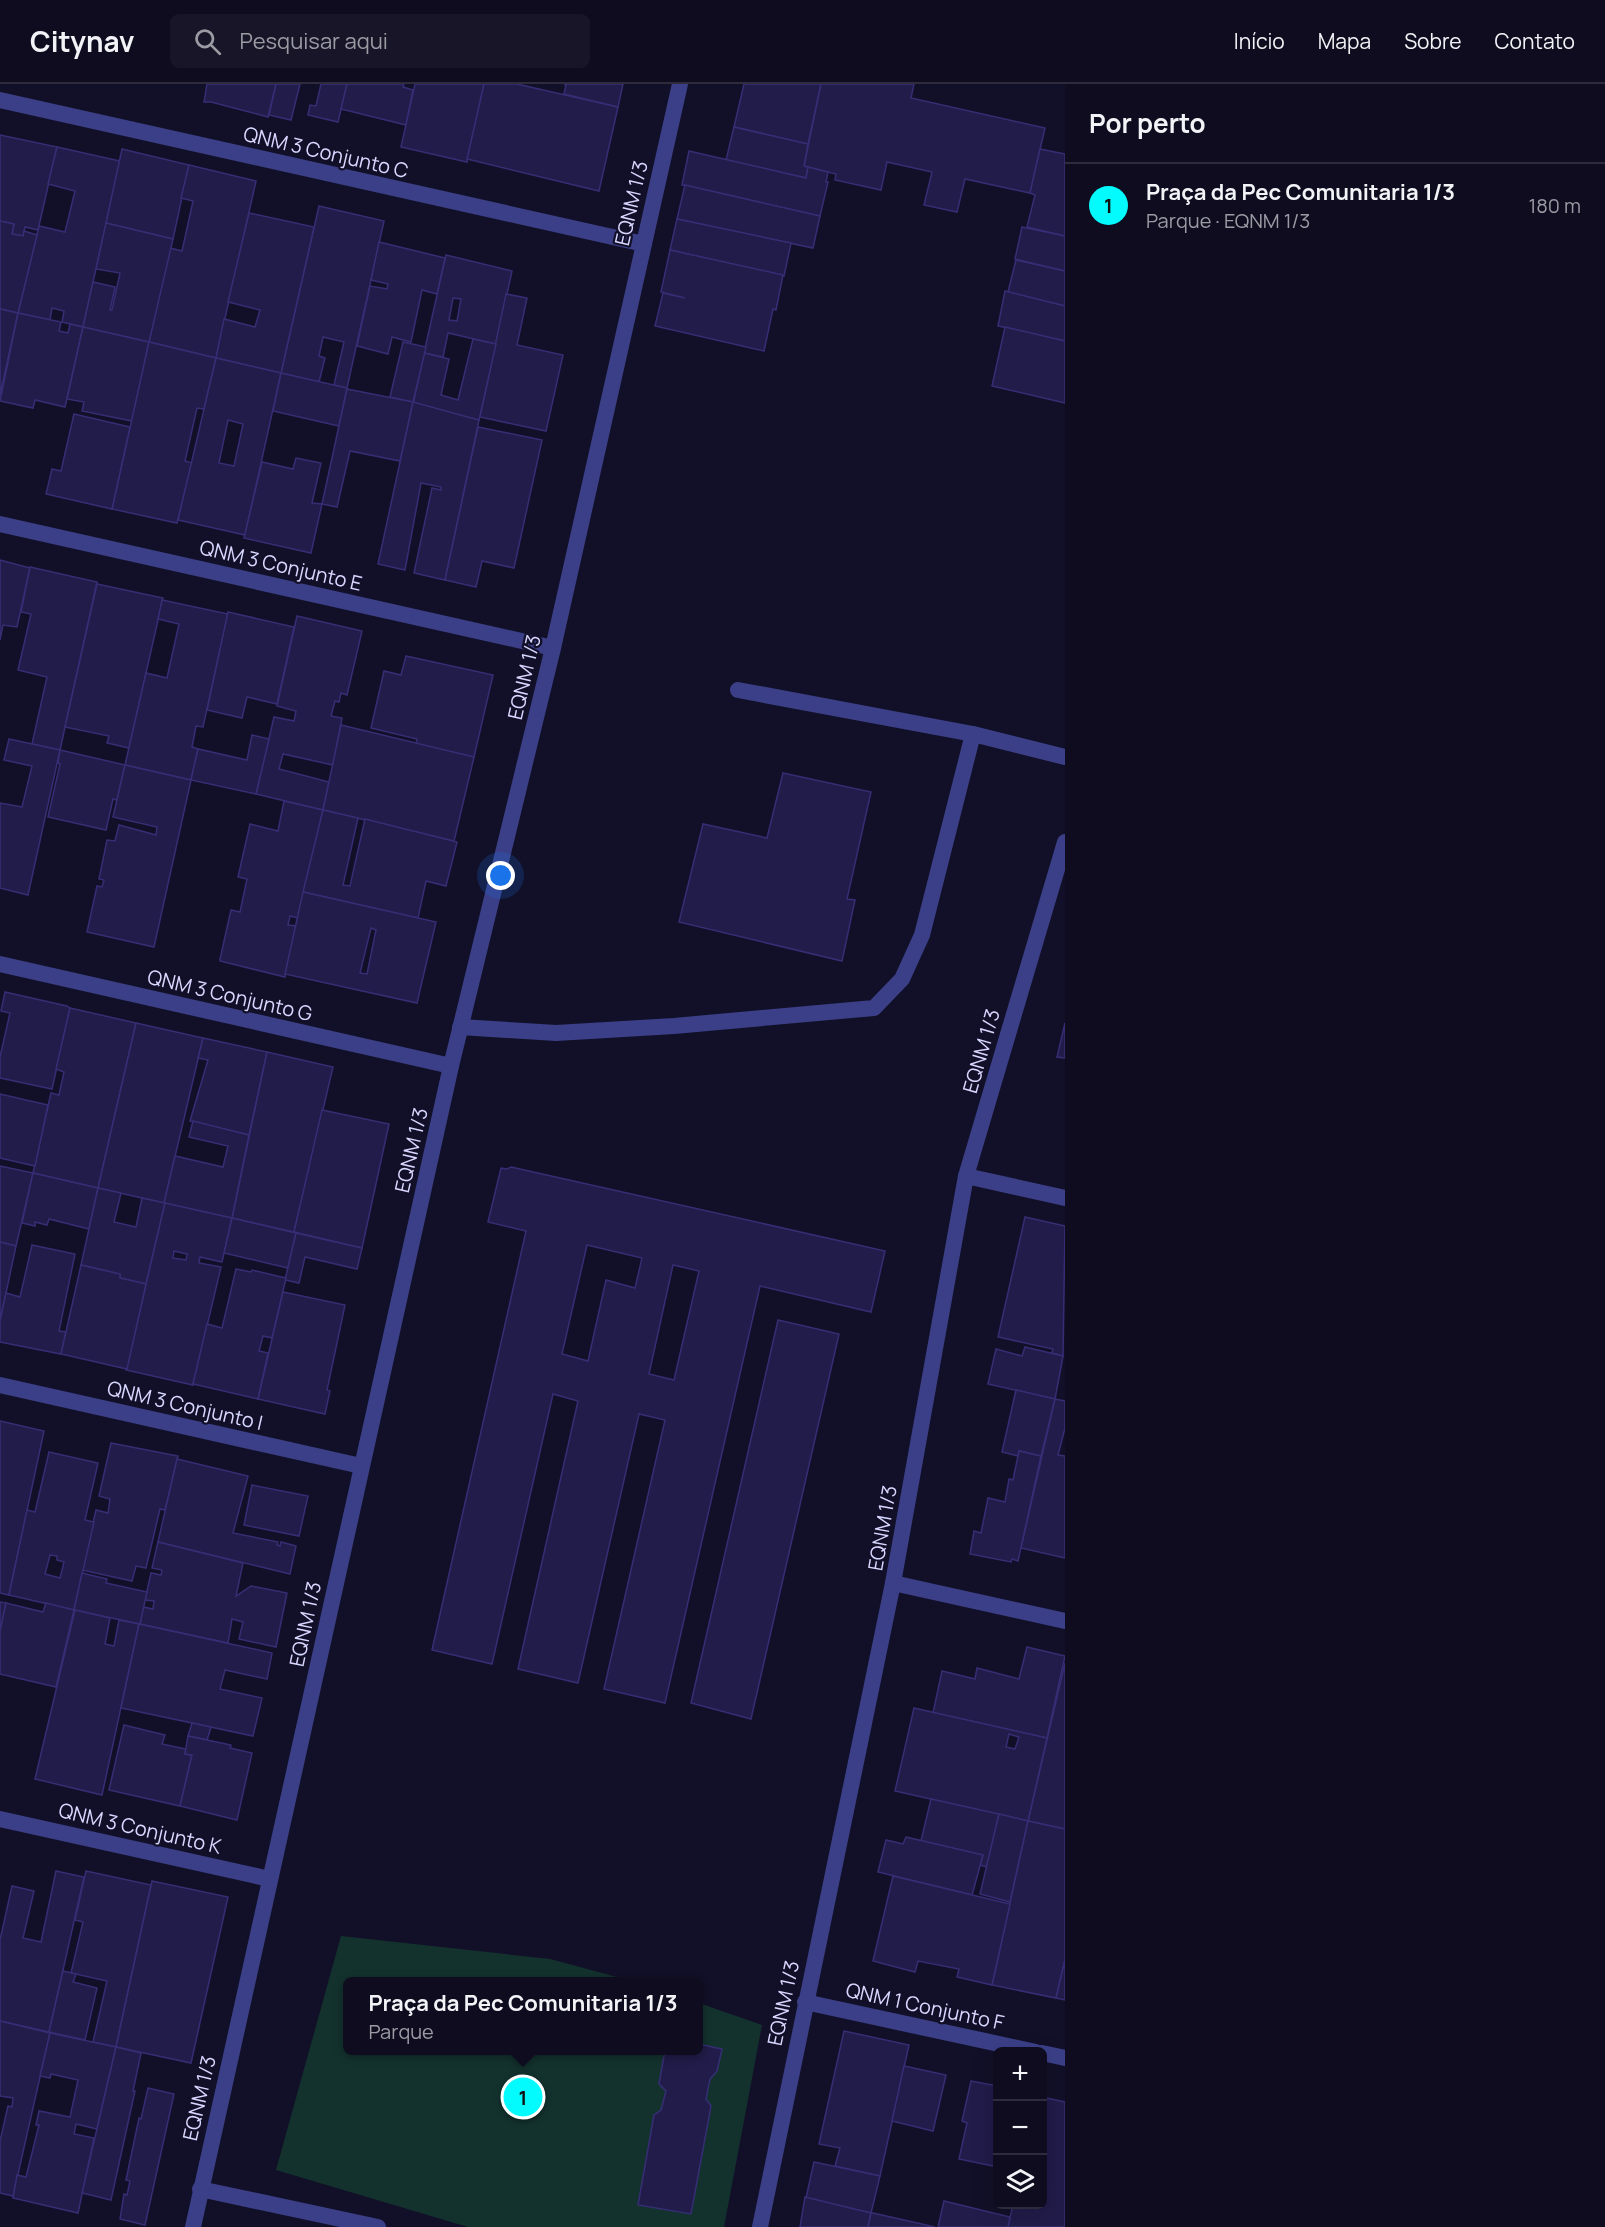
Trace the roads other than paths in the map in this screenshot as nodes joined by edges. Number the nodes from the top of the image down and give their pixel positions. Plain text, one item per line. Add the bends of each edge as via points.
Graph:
1 (680, 84) edge
2 (0, 100) edge
3 (644, 244) junction
4 (0, 524) edge
5 (553, 648) junction
6 (738, 690) dead end
7 (973, 734) junction
8 (1065, 757) edge
9 (1065, 842) edge
10 (0, 964) edge
11 (460, 1028) junction
12 (451, 1066) junction
13 (966, 1176) junction
14 (1065, 1198) edge
15 (0, 1385) edge
16 (361, 1466) junction
17 (893, 1583) junction
18 (1065, 1621) edge
19 (0, 1819) edge
20 (270, 1879) junction
21 (805, 2002) junction
22 (1013, 2047) edge
23 (1047, 2054) edge
24 (1065, 2058) edge
25 (200, 2189) junction
26 (193, 2227) edge
27 (378, 2227) edge
28 (759, 2227) edge

1 - 3 street, EQNM 1/3
2 - 3 street, QNM 3 Conjunto C
3 - 5 street, EQNM 1/3
4 - 5 street, QNM 3 Conjunto E
5 - 11 street, EQNM 1/3
6 - 7 street
7 - 8 street
7 - 11 street via 922,935 902,979 874,1008 556,1033
9 - 13 street, EQNM 1/3
10 - 12 street, QNM 3 Conjunto G
11 - 12 street, EQNM 1/3
12 - 16 street, EQNM 1/3
13 - 14 street
13 - 17 street, EQNM 1/3
15 - 16 street, QNM 3 Conjunto I
16 - 20 street, EQNM 1/3
17 - 18 street
17 - 21 street, EQNM 1/3
19 - 20 street, QNM 3 Conjunto K
20 - 25 street, EQNM 1/3
21 - 22 street, QNM 1 Conjunto F
21 - 28 street, EQNM 1/3
23 - 24 street
25 - 26 street, EQNM 1/3
25 - 27 street

